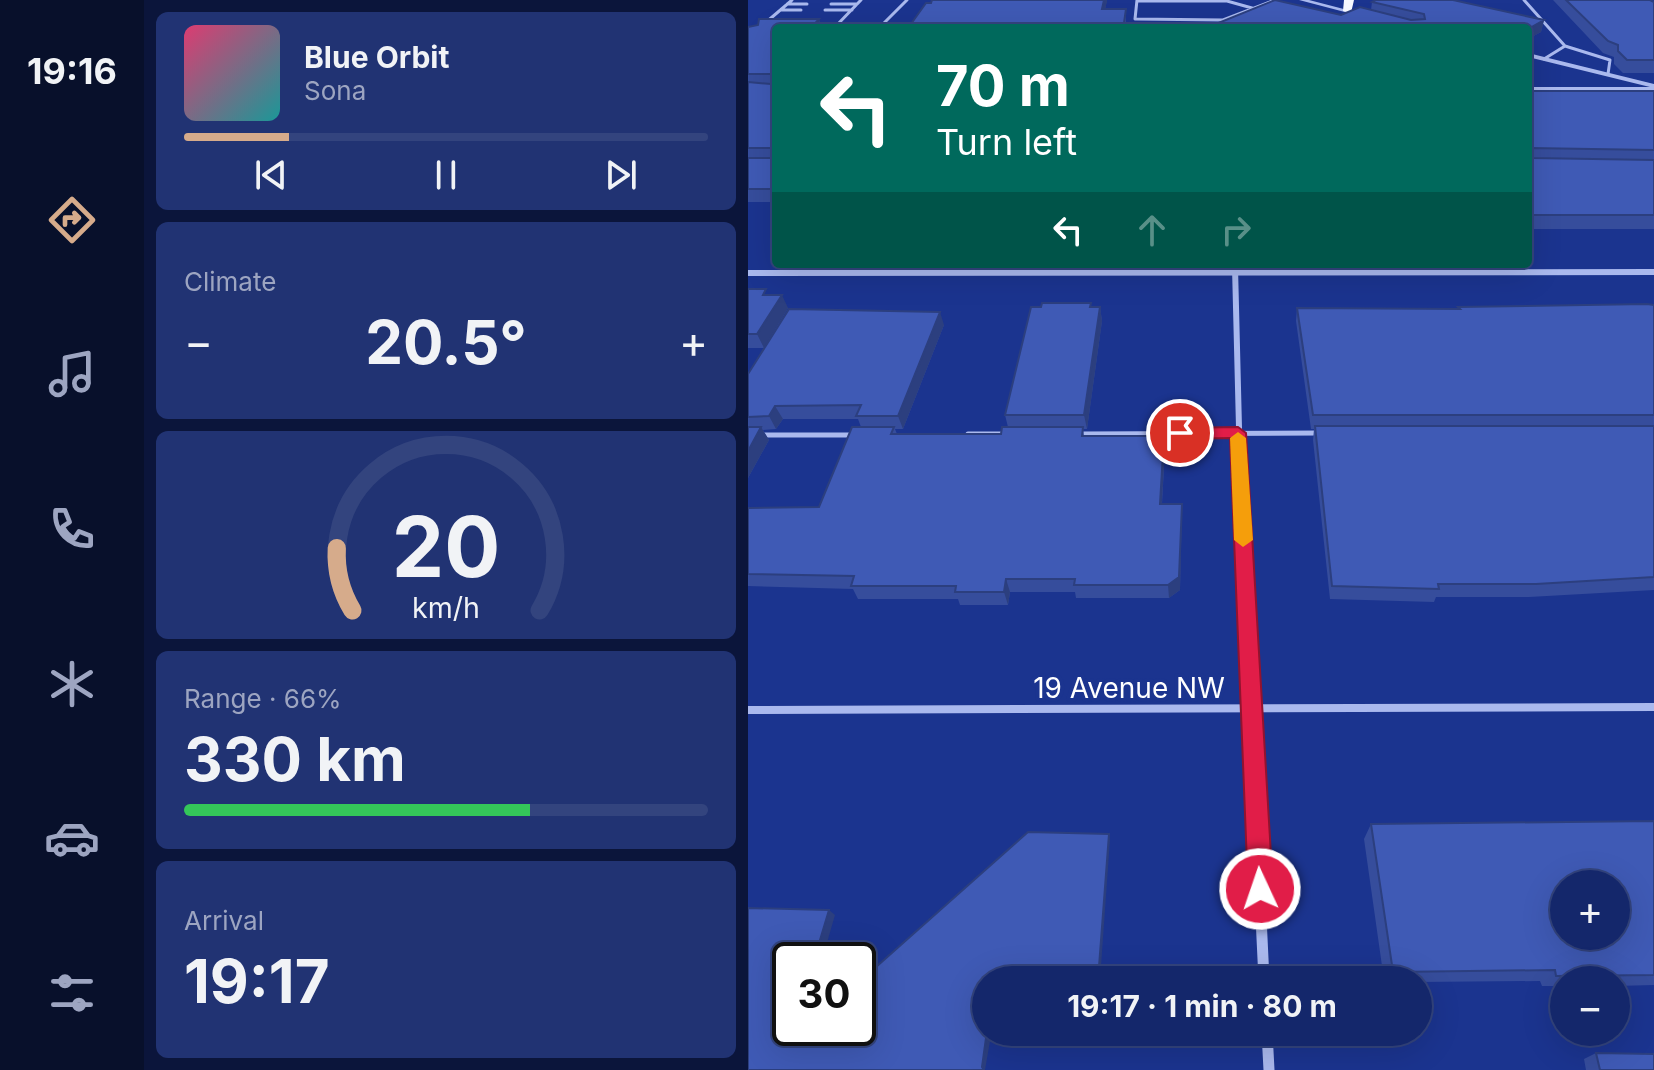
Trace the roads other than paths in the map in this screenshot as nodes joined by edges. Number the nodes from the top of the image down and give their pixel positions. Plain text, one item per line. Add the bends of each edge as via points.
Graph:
1 (792, 0) edge
2 (907, 0) edge
3 (1137, 0) edge
4 (1275, 0) edge
5 (1302, 0) edge
6 (1524, 0) edge
7 (859, 2) edge
8 (787, 4) junction
9 (807, 4) dead end
10 (831, 4) dead end
11 (1348, 6) edge
12 (1252, 8) junction
13 (779, 10) junction
14 (801, 10) dead end
15 (825, 10) dead end
16 (852, 10) junction
17 (1376, 18) edge
18 (1531, 21) edge
19 (838, 24) edge
20 (883, 24) edge
21 (1546, 25) junction
22 (772, 26) edge
23 (1565, 46) junction
24 (1532, 56) edge
25 (1544, 59) junction
26 (1608, 74) junction
27 (1654, 87) edge
28 (1532, 89) edge
29 (1235, 270) edge
30 (1654, 272) edge
31 (748, 273) edge
32 (1238, 433) junction
33 (1324, 433) edge
34 (956, 434) edge
35 (1020, 434) edge
36 (1067, 434) edge
37 (748, 435) edge
38 (860, 435) edge
39 (1654, 707) edge
40 (748, 710) edge
41 (1251, 710) junction
42 (1263, 966) edge
43 (1268, 1046) edge
44 (1269, 1070) edge

1 - 8 lane
2 - 20 lane
3 - 12 lane via 1227,1
3 - 12 lane via 1135,19 1223,20
4 - 12 lane
5 - 11 street
6 - 21 lane
7 - 10 lane
7 - 16 lane
8 - 9 lane
8 - 13 lane
11 - 17 street
13 - 14 lane
13 - 22 lane via 761,26
15 - 16 lane
16 - 19 lane
18 - 21 lane
21 - 23 lane
23 - 25 lane
23 - 26 lane via 1610,60
24 - 25 street
25 - 26 street
26 - 27 street
27 - 28 street
29 - 30 street
29 - 31 street
29 - 32 street
32 - 33 lane
32 - 36 lane
32 - 41 street
34 - 35 lane
37 - 38 lane
39 - 41 street, 19 Avenue NW
40 - 41 street, 19 Avenue NW
41 - 42 street
43 - 44 street

